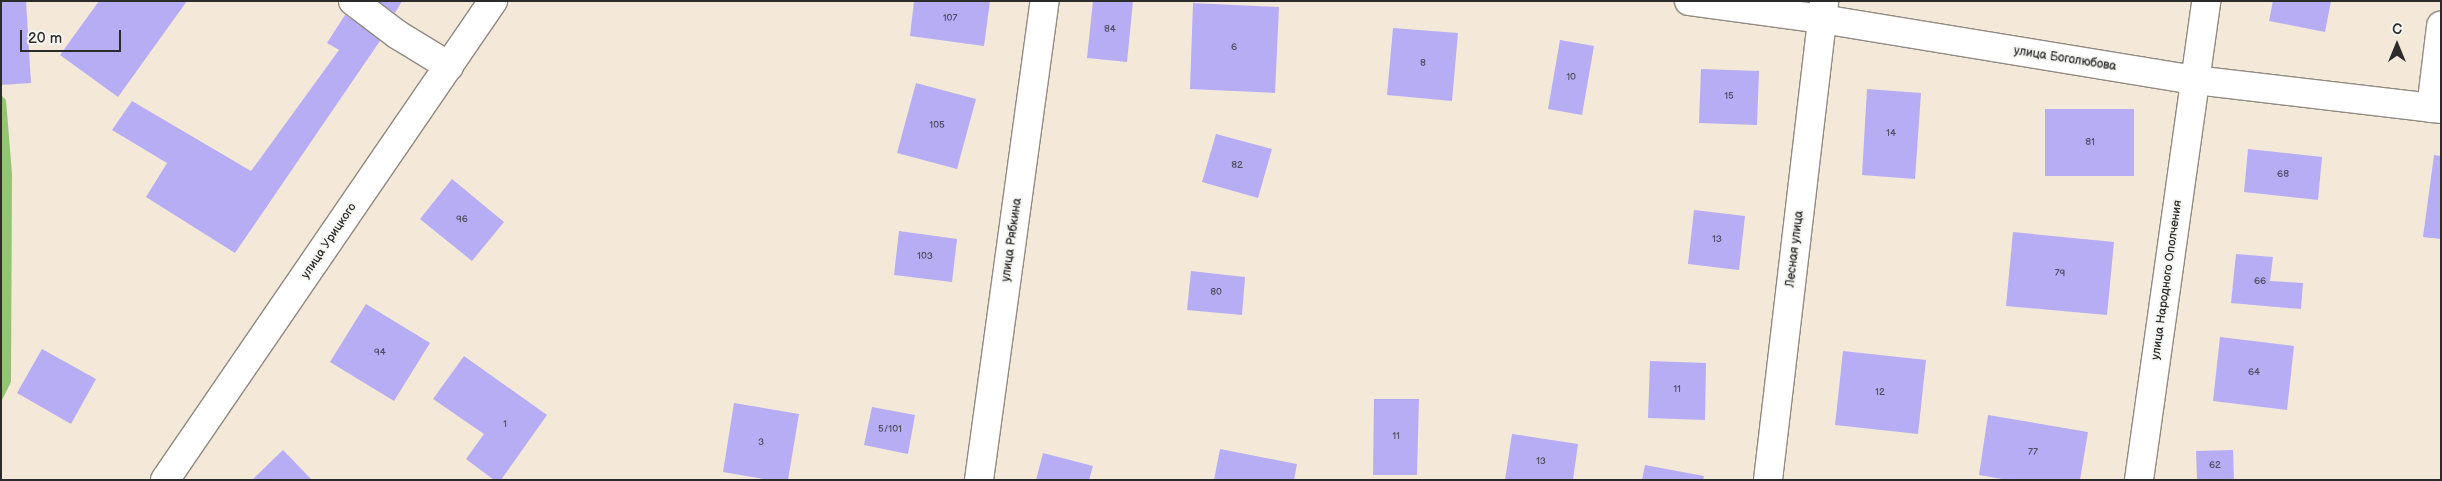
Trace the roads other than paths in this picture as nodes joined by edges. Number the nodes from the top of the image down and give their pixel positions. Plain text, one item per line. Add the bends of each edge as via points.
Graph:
1 (353, 1) edge
2 (493, 1) edge
3 (1045, 1) edge
4 (1689, 1) edge
5 (2206, 1) edge
6 (1823, 10) edge
7 (2441, 26) edge
8 (449, 66) junction
9 (2195, 80) junction
10 (2436, 109) edge
11 (165, 480) edge
12 (979, 480) edge
13 (1768, 480) edge
14 (2139, 480) edge

1 - 8 street via 398,35
2 - 8 street, улица Урицкого
3 - 12 street, улица Рябкина
4 - 6 street, улица Боголюбова
5 - 9 street, улица Народного Ополчения
6 - 9 street, улица Боголюбова
6 - 13 street, Лесная улица
7 - 10 street
8 - 11 street, улица Урицкого
9 - 10 street, улица Боголюбова
9 - 14 street, улица Народного Ополчения

